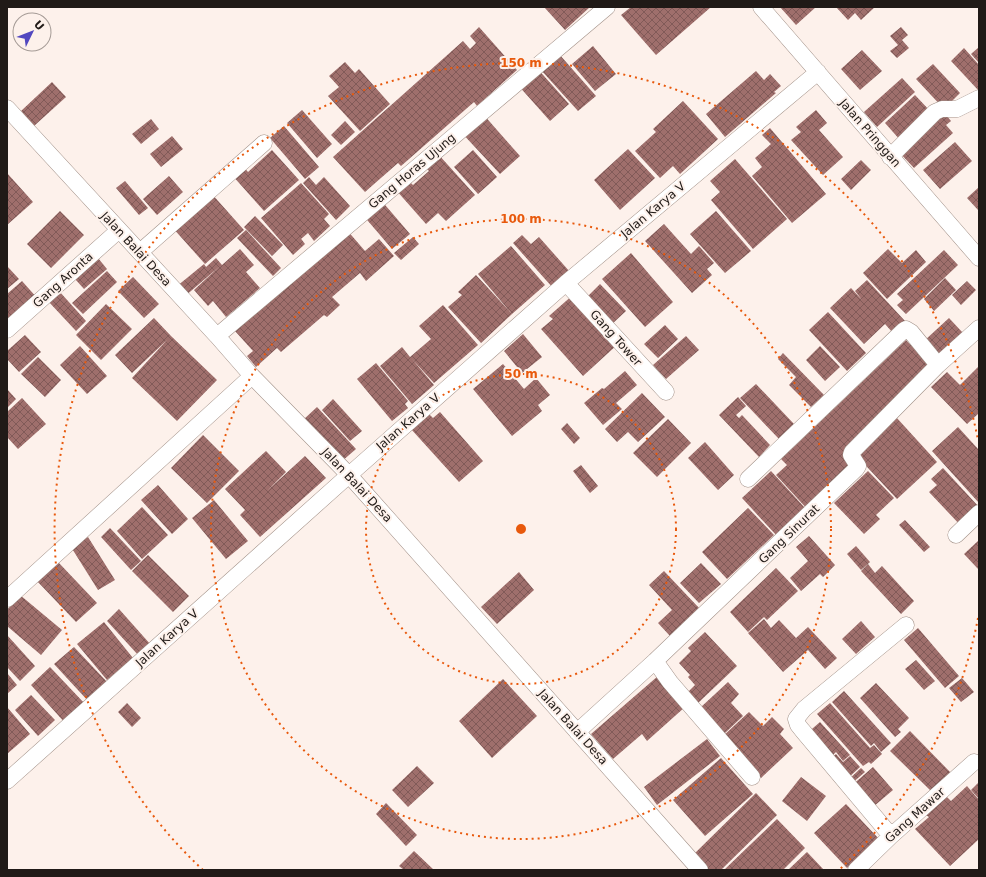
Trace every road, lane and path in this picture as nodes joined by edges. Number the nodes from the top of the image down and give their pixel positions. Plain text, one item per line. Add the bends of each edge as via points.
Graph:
1 (607, 7) edge
2 (761, 7) edge
3 (818, 72) junction
4 (979, 98) edge
5 (7, 108) edge
6 (264, 143) dead end
7 (890, 157) junction
8 (119, 230) junction
9 (140, 252) junction
10 (979, 258) edge
11 (566, 283) junction
12 (979, 328) edge
13 (7, 330) edge
14 (217, 336) junction
15 (938, 366) junction
16 (252, 376) junction
17 (666, 392) dead end
18 (349, 474) junction
19 (748, 479) dead end
20 (979, 513) edge
21 (956, 535) dead end
22 (7, 599) edge
23 (906, 625) dead end
24 (655, 662) junction
25 (577, 732) junction
26 (974, 762) dead end
27 (752, 777) dead end
28 (7, 781) edge
29 (891, 836) junction
30 (700, 870) edge
31 (856, 870) edge

1 - 14 street, Gang Horas Ujung
2 - 3 street, Jalan Pringgan
3 - 7 street, Jalan Pringgan
3 - 11 street, Jalan Karya V
4 - 7 street via 957,109 935,112
5 - 8 street, Jalan Balai Desa
6 - 9 street
7 - 10 street, Jalan Pringgan
8 - 9 street, Jalan Balai Desa
8 - 13 street, Gang Aronta
9 - 14 street, Jalan Balai Desa
11 - 17 street, Gang Tower
11 - 18 street, Jalan Karya V
12 - 15 street, Gang Sinurat
14 - 16 street, Jalan Balai Desa
15 - 19 street via 911,332 903,331
15 - 24 street, Gang Sinurat via 852,452 858,466 856,469
16 - 18 street, Jalan Balai Desa
16 - 22 street
18 - 25 street, Jalan Balai Desa
18 - 28 street, Jalan Karya V
20 - 21 street
23 - 29 street via 804,709 796,719 802,730
24 - 25 street, Gang Sinurat
24 - 27 street
25 - 30 street, Jalan Balai Desa
26 - 29 street, Gang Mawar
29 - 31 street, Gang Mawar

